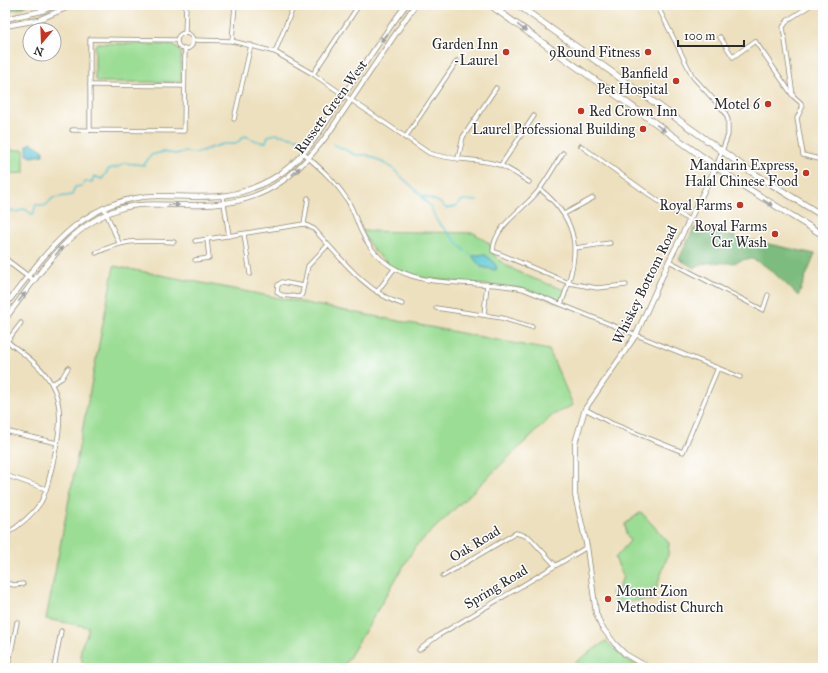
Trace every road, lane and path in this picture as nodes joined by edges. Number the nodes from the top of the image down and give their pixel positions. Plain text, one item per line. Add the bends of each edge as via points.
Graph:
1 (56, 5) edge
2 (73, 5) edge
3 (186, 5) edge
4 (235, 5) edge
5 (294, 5) edge
6 (359, 5) edge
7 (406, 5) edge
8 (415, 5) edge
9 (490, 5) edge
10 (518, 5) edge
11 (657, 5) edge
12 (811, 5) edge
13 (5, 19) edge
14 (5, 26) edge
15 (186, 33) junction
16 (720, 37) dead end
17 (177, 40) junction
18 (193, 40) junction
19 (232, 41) junction
20 (252, 45) junction
21 (185, 49) junction
22 (275, 52) junction
23 (457, 61) dead end
24 (313, 74) junction
25 (90, 86) junction
26 (184, 86) junction
27 (821, 86) dead end
28 (496, 88) dead end
29 (344, 95) junction
30 (793, 96) junction
31 (823, 98) edge
32 (352, 100) junction
33 (534, 116) dead end
34 (234, 119) dead end
35 (72, 130) dead end
36 (90, 130) junction
37 (405, 138) junction
38 (581, 146) dead end
39 (723, 152) junction
40 (563, 153) dead end
41 (304, 154) junction
42 (309, 159) junction
43 (458, 159) junction
44 (823, 160) edge
45 (501, 165) junction
46 (716, 167) junction
47 (529, 182) dead end
48 (540, 189) junction
49 (223, 197) junction
50 (308, 198) dead end
51 (594, 198) dead end
52 (223, 205) junction
53 (104, 208) junction
54 (564, 214) junction
55 (107, 215) junction
56 (823, 216) edge
57 (689, 220) junction
58 (304, 224) junction
59 (244, 234) junction
60 (823, 235) edge
61 (229, 236) junction
62 (207, 240) junction
63 (195, 241) dead end
64 (174, 242) dead end
65 (119, 243) junction
66 (610, 243) dead end
67 (328, 245) junction
68 (575, 248) junction
69 (96, 253) dead end
70 (5, 259) edge
71 (195, 260) dead end
72 (669, 262) junction
73 (394, 269) junction
74 (250, 274) dead end
75 (28, 277) junction
76 (34, 281) junction
77 (570, 283) junction
78 (487, 284) junction
79 (626, 284) dead end
80 (303, 286) junction
81 (377, 292) junction
82 (768, 295) dead end
83 (402, 304) dead end
84 (561, 304) junction
85 (5, 306) edge
86 (436, 308) dead end
87 (484, 315) junction
88 (5, 319) edge
89 (21, 323) dead end
90 (532, 327) dead end
91 (636, 335) junction
92 (6, 343) edge
93 (68, 368) dead end
94 (718, 368) junction
95 (740, 377) dead end
96 (52, 384) junction
97 (585, 410) junction
98 (5, 431) edge
99 (57, 443) junction
100 (5, 475) edge
101 (46, 489) junction
102 (5, 535) edge
103 (587, 547) junction
104 (555, 565) junction
105 (443, 576) dead end
106 (5, 583) edge
107 (23, 584) dead end
108 (17, 622) dead end
109 (61, 630) dead end
110 (419, 650) dead end
111 (7, 667) edge
112 (17, 668) edge
113 (54, 668) edge
114 (649, 668) edge

1 - 13 street via 42,11
2 - 14 street via 38,20
3 - 15 street
4 - 19 street
5 - 22 street
6 - 24 street
7 -> 29 street, Russett Green West
8 - 32 street, Russett Green West
9 -> 46 main road
10 - 39 main road
11 - 39 street via 693,77 725,112 728,134
12 - 30 street via 788,20 783,27
15 - 17 street via 181,34
15 - 18 street via 190,34
16 - 30 street via 733,57 756,41
17 - 21 street via 180,47
17 - 25 street via 90,39
18 - 19 street
18 - 21 street via 190,47
19 - 20 street
20 - 22 street
20 - 34 street
21 - 26 street
22 - 24 street
23 - 37 street
24 - 29 street
25 - 26 street
25 - 36 street
26 - 36 street via 184,131
27 - 31 street
28 - 43 street via 463,137
29 - 32 street
29 - 41 street, Russett Green West
30 - 44 street via 802,105 796,118 802,153 806,157
32 - 37 street
32 - 42 street, Russett Green West
33 - 45 street
35 - 36 street
37 - 43 street via 429,153
38 - 57 street
39 - 46 street
39 - 56 main road
40 - 48 street
41 - 42 street
41 - 49 street, Russett Green West via 273,179 251,190
52 -> 42 street, Russett Green West via 268,190 293,174
42 - 73 street via 341,191 350,204 366,242
43 - 45 street
45 - 47 street
46 - 57 street, Whiskey Bottom Road
46 -> 60 main road via 772,205
48 - 54 street
48 - 77 street via 502,229 493,244 493,251
49 - 52 street
49 - 53 street, Russett Green West via 151,197
50 - 58 street
51 - 54 street
55 -> 52 street, Russett Green West via 119,209 147,204
52 - 61 street
53 - 55 street
53 - 75 street, Russett Green West via 76,223 66,232
54 - 68 street
55 - 65 street
76 -> 55 street, Russett Green West via 67,242 82,229
57 - 72 street, Whiskey Bottom Road
58 - 59 street
58 - 67 street via 314,229
59 - 61 street
59 - 74 street
61 - 62 street
62 - 63 street
62 - 71 street via 209,258
64 - 65 street via 141,240
65 - 69 street
66 - 68 street
67 - 80 street via 308,266
67 - 81 street
68 - 77 street
70 - 75 street
72 - 82 street via 763,310
72 - 91 street, Whiskey Bottom Road
73 - 78 street via 422,278
73 - 81 street
75 - 76 street
75 - 85 street, Russett Green West
88 -> 76 street, Russett Green West
77 - 79 street via 597,288
77 - 84 street
78 - 84 street via 523,289
78 - 87 street
80 - 80 street via 282,282 278,285 277,292 298,298 302,294
81 - 83 street
84 - 91 street
86 - 87 street
87 - 90 street
89 - 92 street
91 - 94 street
91 - 97 street, Whiskey Bottom Road
92 - 96 street via 40,368
93 - 96 street via 62,378
94 - 95 street
94 - 97 street via 683,452
96 - 99 street via 60,418
97 - 103 street, Whiskey Bottom Road via 576,435 574,460 576,495
98 - 99 street
99 - 101 street
100 - 101 street
101 - 102 street via 34,512
103 - 104 street, Spring Road
103 - 114 street, Whiskey Bottom Road via 594,606 602,626 621,650
104 - 105 street, Oak Road via 529,537 516,533
104 - 110 street, Spring Road via 439,635
106 - 107 street
108 - 111 street
109 - 113 street
111 - 112 street

